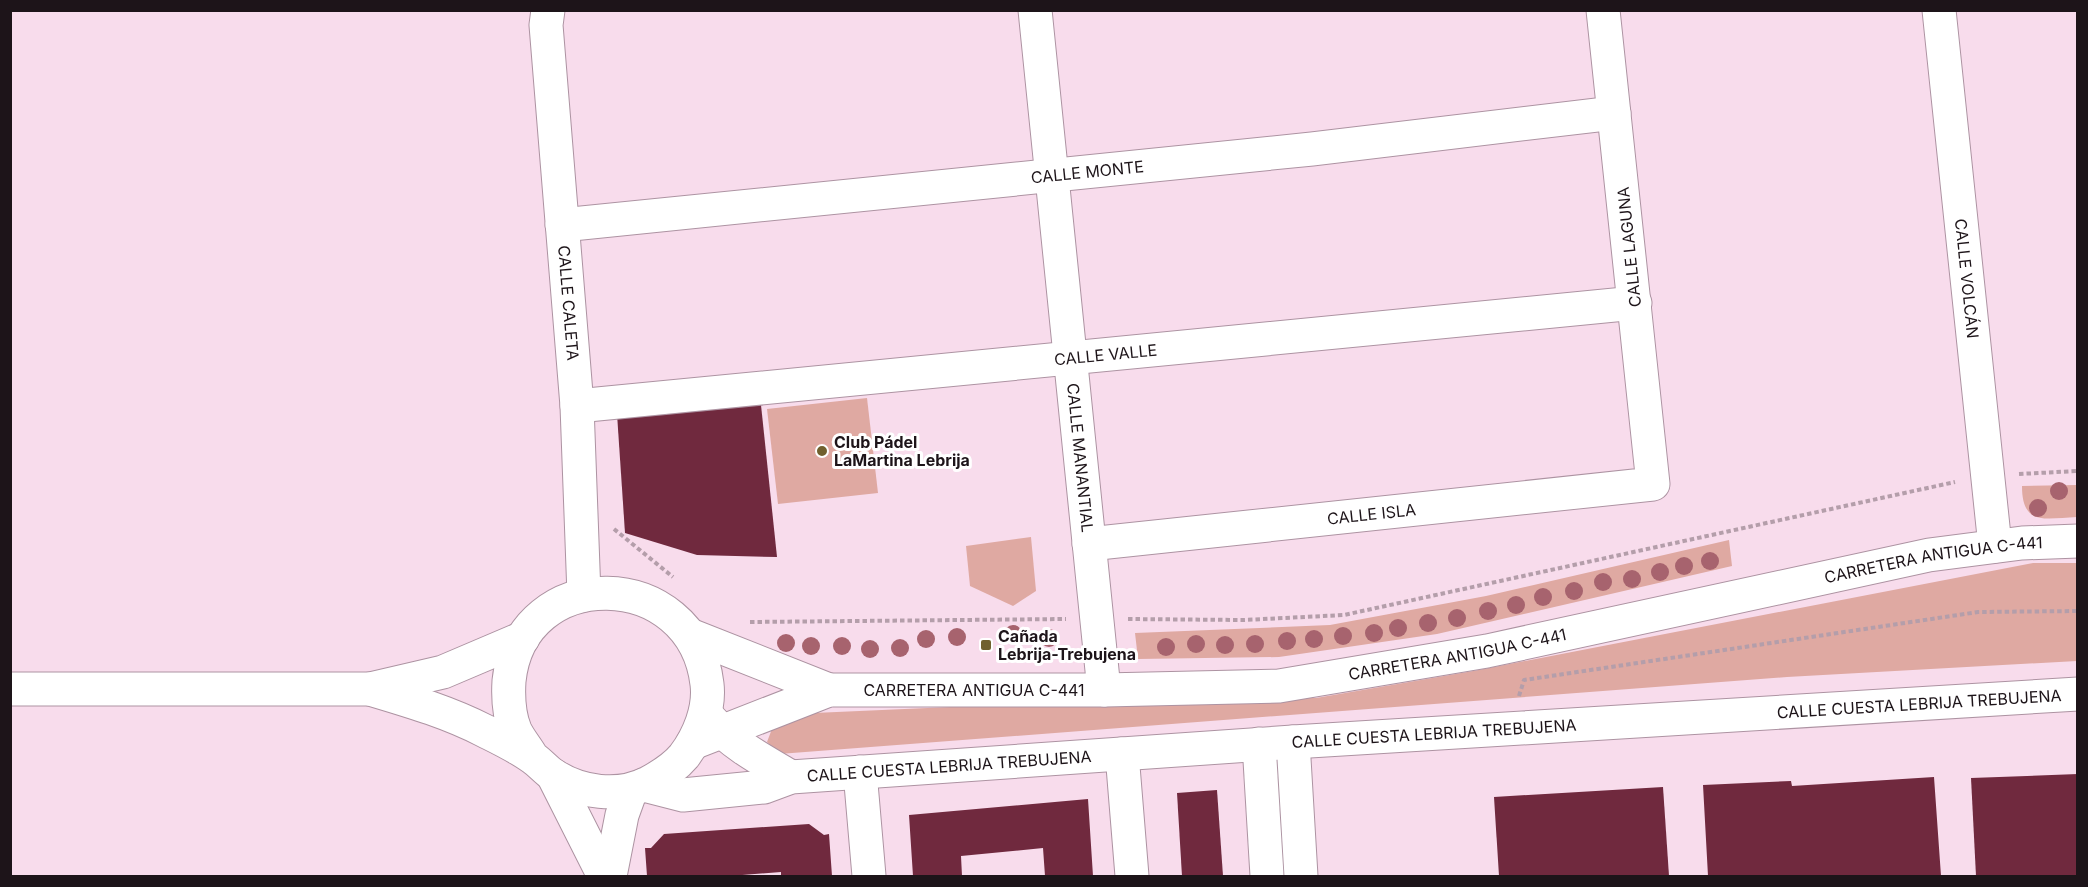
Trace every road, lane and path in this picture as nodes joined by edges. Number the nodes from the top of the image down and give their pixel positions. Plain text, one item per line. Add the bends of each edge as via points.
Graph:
1 (548, 10) edge
2 (1035, 10) edge
3 (1604, 10) edge
4 (1939, 10) edge
5 (1614, 113) junction
6 (1052, 175) junction
7 (562, 225) junction
8 (1635, 303) junction
9 (1070, 356) junction
10 (577, 406) junction
11 (2078, 471) edge
12 (1988, 475) junction
13 (1653, 484) joint
14 (580, 521) junction
15 (2078, 541) edge
16 (1089, 544) junction
17 (1995, 546) junction
18 (676, 580) dead end
19 (584, 595) junction
20 (2078, 611) edge
21 (1096, 618) junction
22 (746, 622) dead end
23 (690, 635) junction
24 (523, 638) junction
25 (10, 689) edge
26 (370, 689) junction
27 (829, 690) junction
28 (1104, 690) junction
29 (2078, 694) edge
30 (1517, 700) dead end
31 (707, 730) junction
32 (1293, 742) junction
33 (1259, 744) junction
34 (1122, 754) junction
35 (543, 766) junction
36 (860, 772) junction
37 (791, 777) junction
38 (637, 788) junction
39 (604, 876) edge
40 (610, 876) edge
41 (869, 876) edge
42 (1132, 876) edge
43 (1267, 876) edge
44 (1301, 876) edge

1 - 7 street, CALLE CALETA via 546,26
2 - 6 street, CALLE MANANTIAL
3 - 5 street, CALLE LAGUNA
4 - 12 street, CALLE VOLCÁN
5 - 6 street, CALLE MONTE
5 - 8 street, CALLE LAGUNA
6 - 7 street, CALLE MONTE
6 - 9 street, CALLE MANANTIAL
7 - 10 street, CALLE CALETA
8 - 9 street, CALLE VALLE
8 - 13 street, CALLE LAGUNA
9 - 10 street, CALLE VALLE
9 - 16 street, CALLE MANANTIAL
10 - 14 street, CALLE CALETA
11 - 12 path
12 - 17 street, CALLE VOLCÁN
12 - 21 path via 1344,615 1243,620
13 - 16 street, CALLE ISLA
14 - 18 path via 604,521
14 - 19 street, CALLE CALETA
15 - 17 street, CARRETERA ANTIGUA C-441
16 - 21 street, CALLE MANANTIAL
17 - 28 street, CARRETERA ANTIGUA C-441 via 1929,555 1487,651 1279,686
19 - 23 street via 608,592 654,603
19 - 24 street via 539,618
20 - 30 path via 1978,612 1524,680
21 - 22 path
21 - 28 street, CALLE MANANTIAL
23 - 27 street, CARRETERA ANTIGUA C-441
23 - 31 street via 702,659 707,686
24 - 26 street via 443,672
24 - 35 street via 511,667 508,699 515,730
25 - 26 street
26 - 35 street via 448,713
27 - 28 street, CARRETERA ANTIGUA C-441
27 - 31 street, CARRETERA ANTIGUA C-441
29 - 32 street, CALLE CUESTA LEBRIJA TREBUJENA
31 - 37 street, CALLE CUESTA LEBRIJA TREBUJENA
31 - 38 street via 679,762
32 - 33 street, CALLE CUESTA LEBRIJA TREBUJENA
32 - 44 street
33 - 34 street, CALLE CUESTA LEBRIJA TREBUJENA
33 - 43 street
34 - 36 street, CALLE CUESTA LEBRIJA TREBUJENA
34 - 42 street
35 - 38 street via 583,789 613,793
35 - 39 street
36 - 37 street, CALLE CUESTA LEBRIJA TREBUJENA
36 - 41 street
37 - 38 street, CALLE CUESTA LEBRIJA TREBUJENA via 764,787 683,795
38 - 40 street via 622,815

